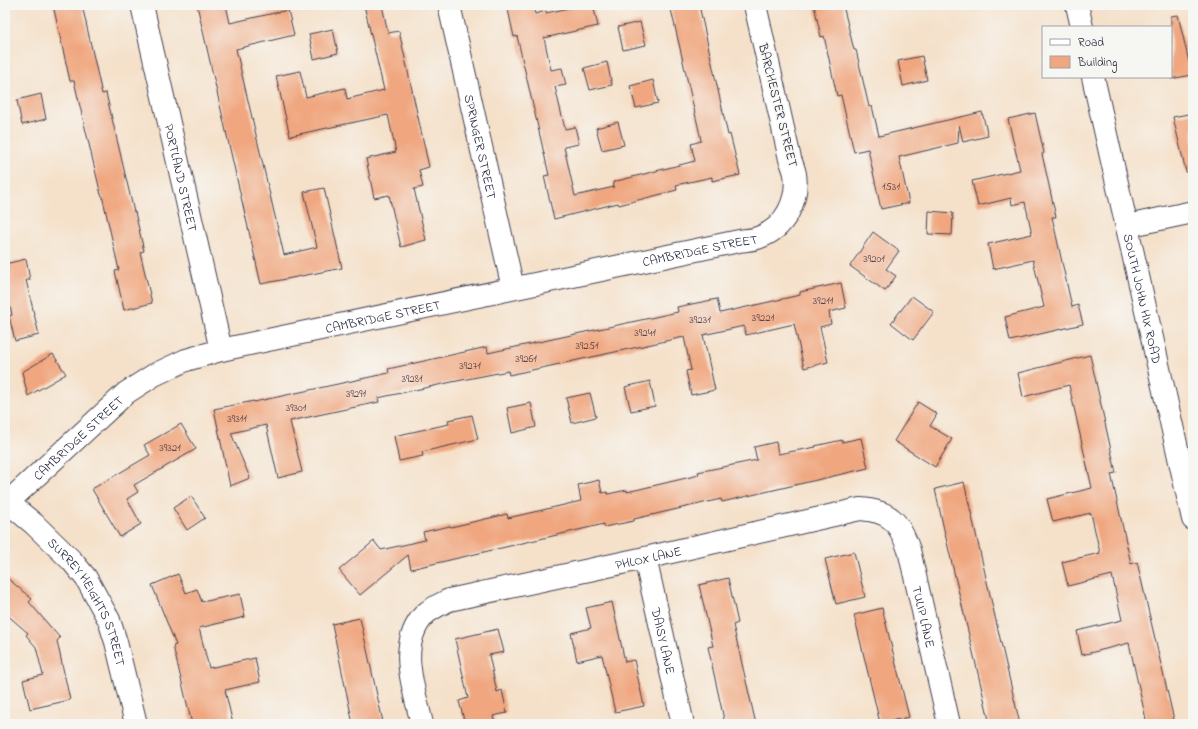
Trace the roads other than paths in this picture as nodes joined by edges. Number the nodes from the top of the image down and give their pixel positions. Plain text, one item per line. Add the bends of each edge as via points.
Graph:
1 (142, 5) edge
2 (449, 5) edge
3 (755, 5) edge
4 (1077, 5) edge
5 (1082, 26) edge
6 (1093, 78) edge
7 (792, 206) joint
8 (1193, 212) edge
9 (1127, 226) junction
10 (513, 288) junction
11 (221, 350) junction
12 (6, 501) edge
13 (888, 515) joint
14 (1193, 519) edge
15 (645, 558) junction
16 (136, 724) edge
17 (422, 724) edge
18 (683, 724) edge
19 (949, 724) edge

1 - 11 street, PORTLAND STREET
2 - 10 street, SPRINGER STREET
3 - 7 street, BARCHESTER STREET via 795,173 796,190
4 - 5 street
6 - 9 street, SOUTH JOHN HIX ROAD
7 - 10 street, CAMBRIDGE STREET via 785,219 760,238
8 - 9 street
9 - 14 street, SOUTH JOHN HIX ROAD
10 - 11 street, CAMBRIDGE STREET
11 - 12 street, CAMBRIDGE STREET via 186,360 154,375 126,393
12 - 16 street, SURREY HEIGHTS STREET via 34,524 86,578 109,620
13 - 15 street, PHLOX LANE via 860,509
13 - 19 street, TULIP LANE via 903,533 909,550
15 - 17 street, PHLOX LANE via 449,600 435,607 417,626 409,648 409,664
15 - 18 street, DAISY LANE

